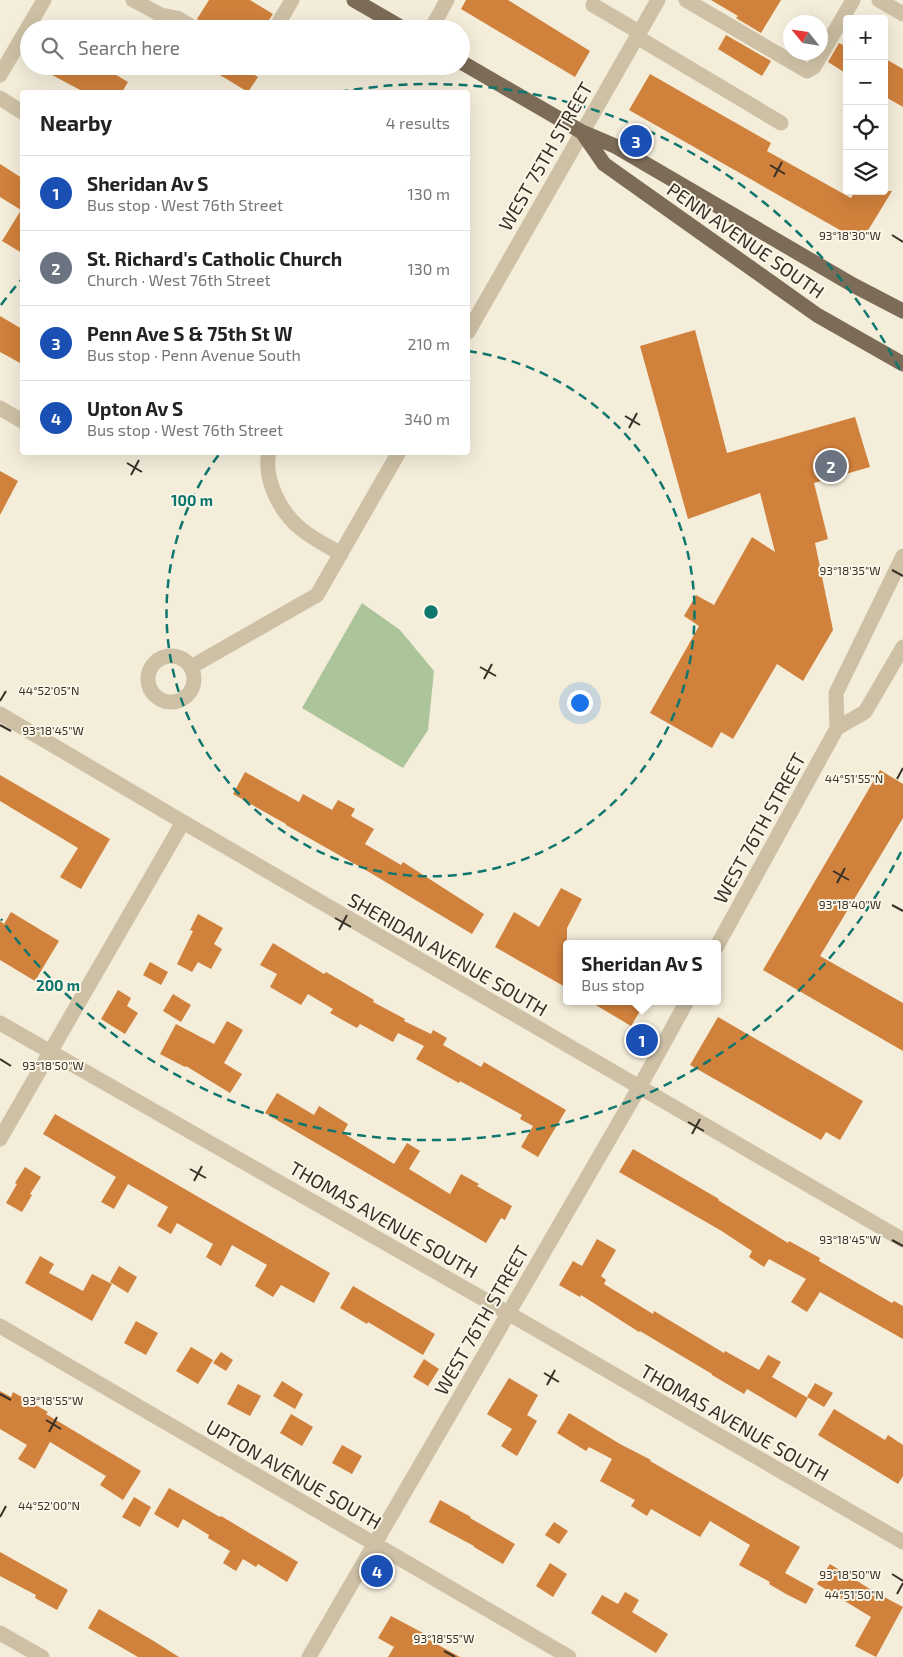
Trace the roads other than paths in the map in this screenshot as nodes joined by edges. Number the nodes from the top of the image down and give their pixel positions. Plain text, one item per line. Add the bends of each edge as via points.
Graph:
1 (44, 0) edge
2 (133, 0) edge
3 (292, 0) edge
4 (354, 0) edge
5 (447, 0) edge
6 (658, 0) edge
7 (686, 0) edge
8 (853, 0) edge
9 (878, 0) edge
10 (592, 5) dead end
11 (903, 14) edge
12 (32, 20) edge
13 (180, 20) edge
14 (280, 20) edge
15 (388, 20) edge
16 (436, 20) edge
17 (638, 35) junction
18 (20, 41) edge
19 (470, 67) edge
20 (0, 75) edge
21 (0, 98) edge
22 (20, 111) edge
23 (781, 123) dead end
24 (582, 132) junction
25 (903, 311) edge
26 (470, 328) edge
27 (903, 364) edge
28 (0, 408) edge
29 (20, 420) edge
30 (268, 455) edge
31 (397, 455) edge
32 (341, 554) junction
33 (903, 556) edge
34 (903, 647) edge
35 (191, 667) dead end
36 (0, 714) edge
37 (837, 728) junction
38 (183, 822) junction
39 (720, 940) edge
40 (685, 1005) edge
41 (0, 1022) edge
42 (50, 1052) junction
43 (639, 1088) junction
44 (0, 1138) edge
45 (903, 1240) edge
46 (508, 1313) junction
47 (0, 1326) edge
48 (903, 1542) edge
49 (374, 1544) junction
50 (0, 1633) edge
51 (42, 1657) edge
52 (309, 1657) edge
53 (569, 1657) edge

1 - 12 street
2 - 13 street via 161,15
3 - 14 street
4 - 15 main road
5 - 16 street
6 - 17 street, WEST 75TH STREET
7 - 8 street via 807,70 814,67
9 - 11 street
10 - 17 street
17 - 23 street
17 - 24 street, WEST 75TH STREET
18 - 20 street
19 - 24 main road, PENN AVENUE SOUTH
21 - 22 street
24 - 25 main road, PENN AVENUE SOUTH via 615,146
24 - 26 street, WEST 75TH STREET
24 - 27 main road, PENN AVENUE SOUTH via 604,164 817,315
28 - 29 street
30 - 32 street via 272,488 290,518 310,536
31 - 32 street
32 - 35 street via 316,595
33 - 37 street via 836,693
34 - 37 street via 865,712
36 - 38 street, SHERIDAN AVENUE SOUTH
37 - 39 street, WEST 76TH STREET
38 - 42 street
38 - 43 street, SHERIDAN AVENUE SOUTH
40 - 43 street, WEST 76TH STREET
41 - 42 street, THOMAS AVENUE SOUTH
42 - 44 street
42 - 46 street, THOMAS AVENUE SOUTH
43 - 45 street, SHERIDAN AVENUE SOUTH
43 - 46 street, WEST 76TH STREET
46 - 48 street, THOMAS AVENUE SOUTH
46 - 49 street, WEST 76TH STREET
47 - 49 street, UPTON AVENUE SOUTH
49 - 52 street, WEST 76TH STREET
49 - 53 street, UPTON AVENUE SOUTH
50 - 51 street

